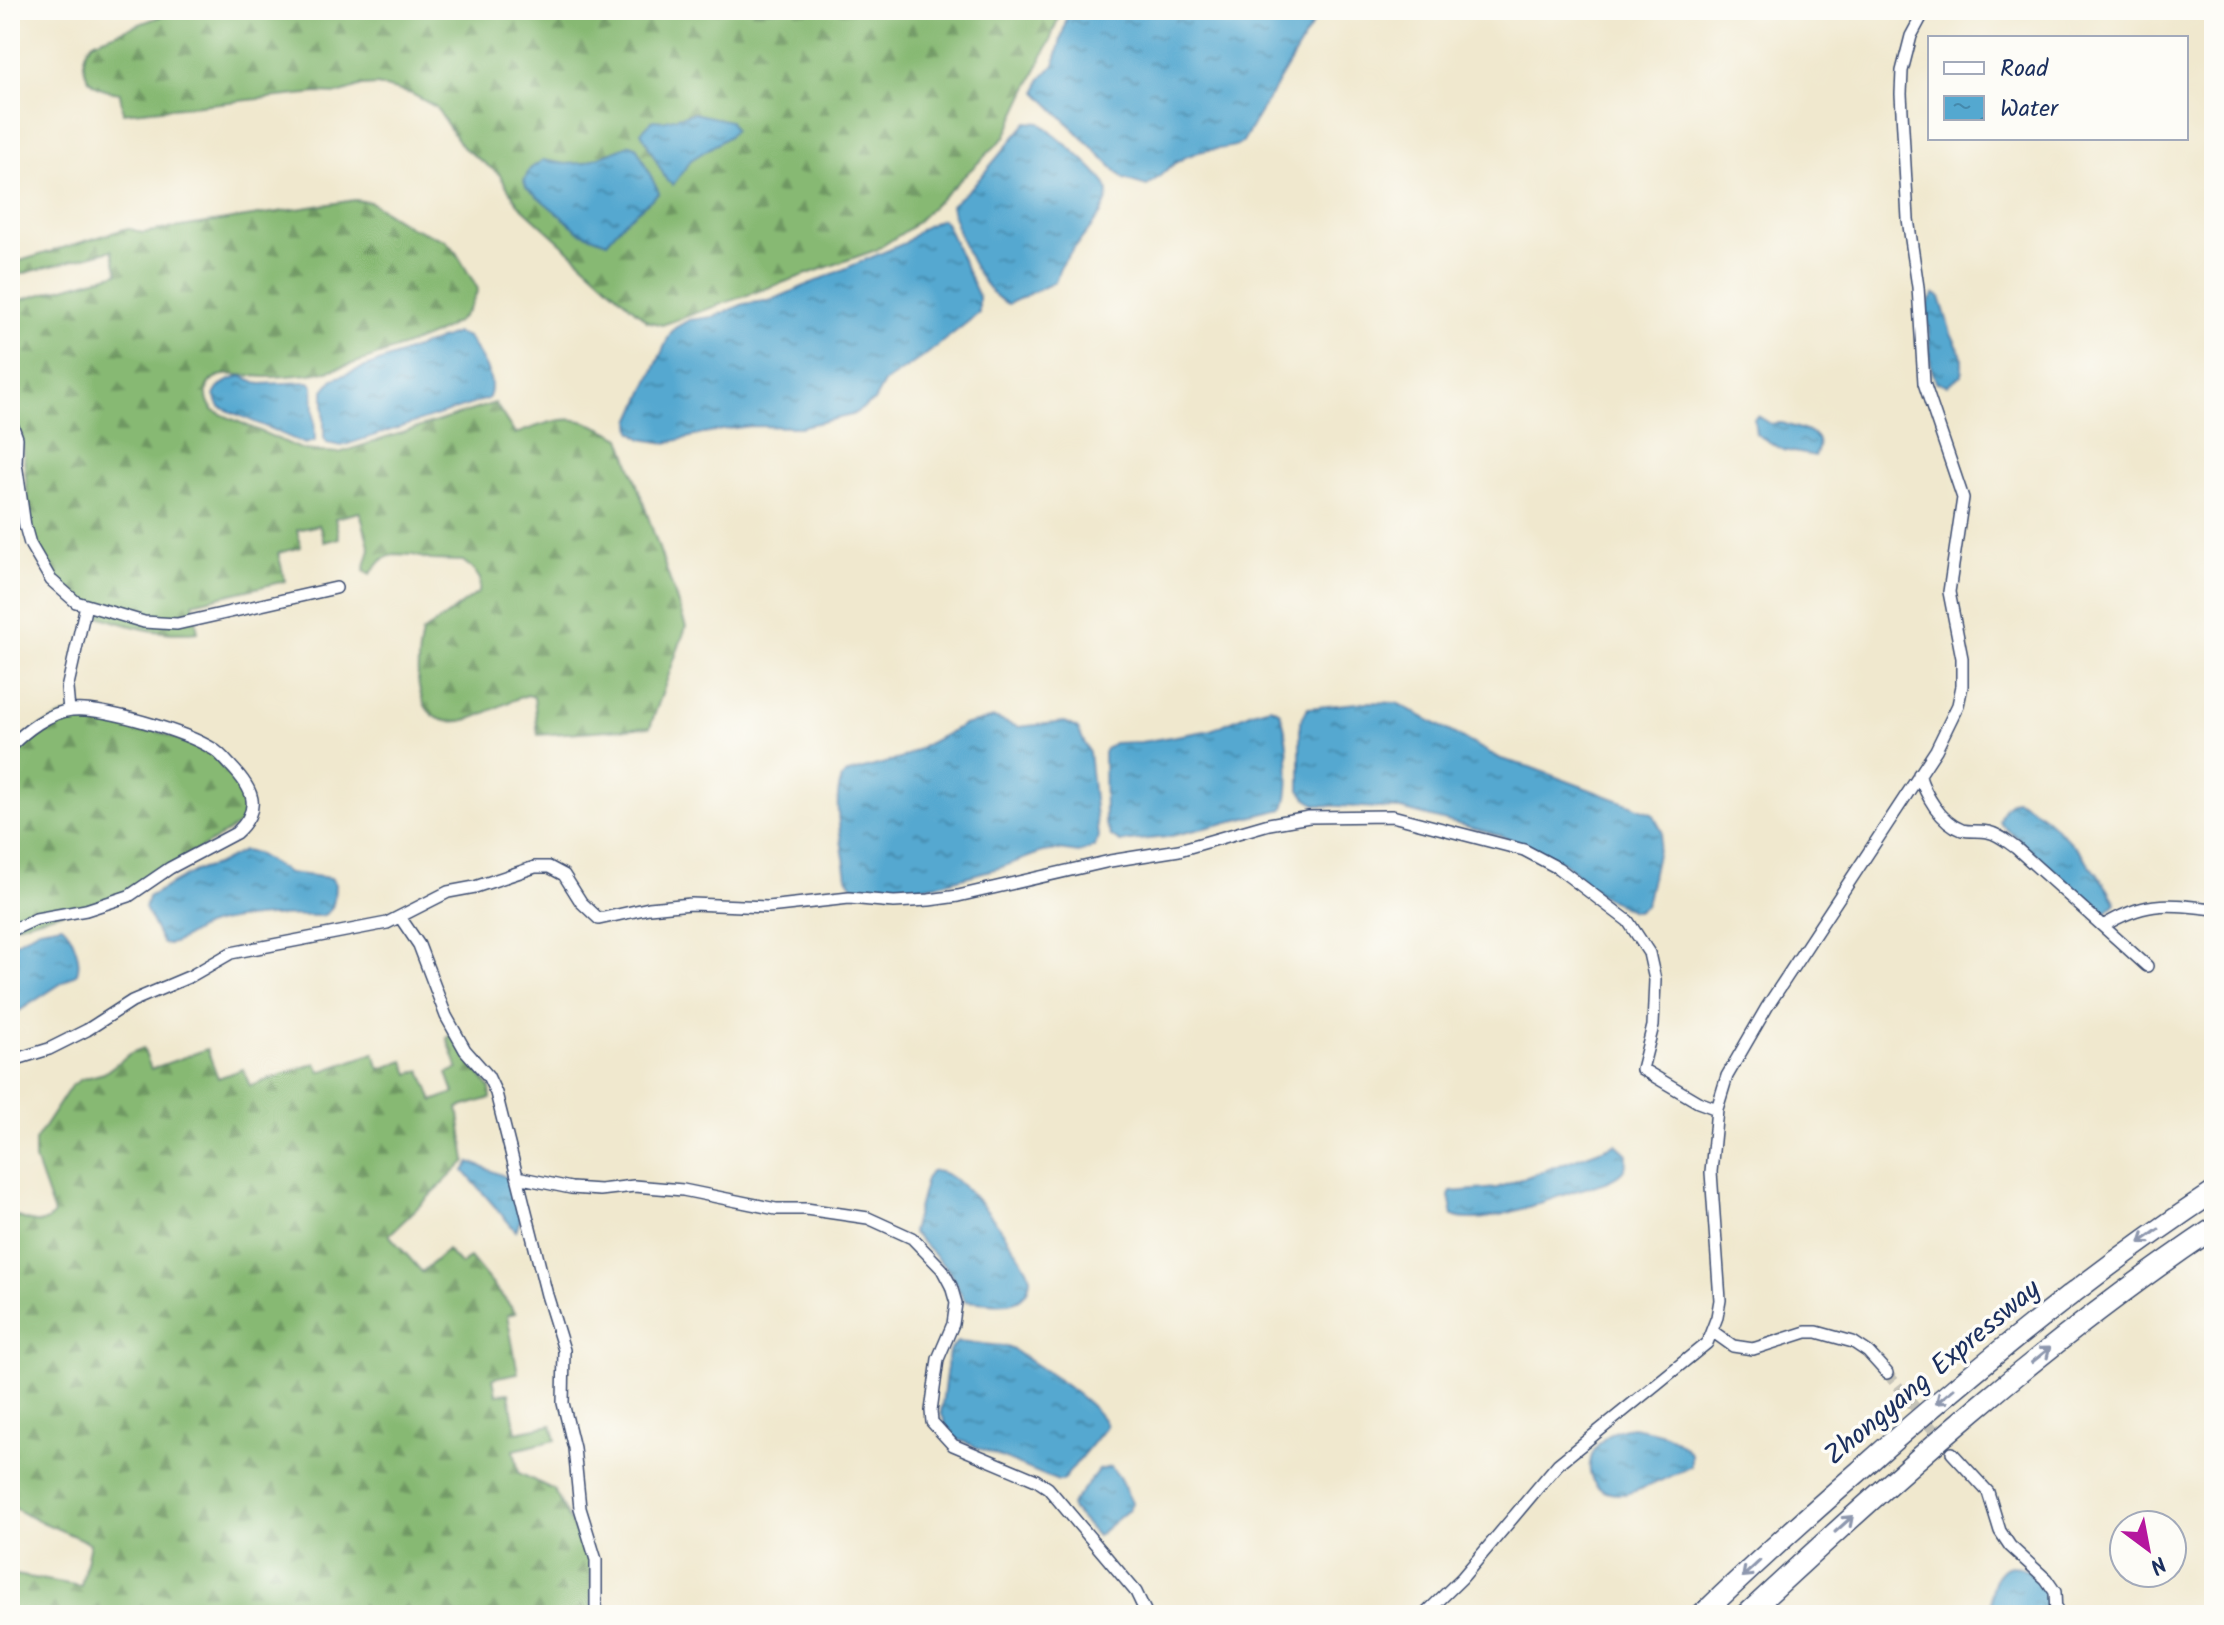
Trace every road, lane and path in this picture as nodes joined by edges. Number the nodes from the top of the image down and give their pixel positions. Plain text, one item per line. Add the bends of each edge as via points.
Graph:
1 (1925, 10) edge
2 (10, 419) edge
3 (336, 588) dead end
4 (86, 605) junction
5 (69, 710) junction
6 (10, 747) edge
7 (1919, 774) junction
8 (2214, 909) edge
9 (400, 917) junction
10 (2103, 926) junction
11 (10, 931) edge
12 (2147, 966) dead end
13 (10, 1061) edge
14 (1717, 1109) junction
15 (517, 1177) junction
16 (2214, 1192) edge
17 (2214, 1228) edge
18 (1712, 1331) junction
19 (1887, 1373) tunnel mouth
20 (1952, 1453) tunnel mouth
21 (596, 1615) edge
22 (1147, 1615) edge
23 (1424, 1615) edge
24 (1702, 1615) edge
25 (1746, 1615) edge
26 (2056, 1615) edge

1 - 7 street via 1902,71 1903,148 1924,383 1963,498 1949,592 1962,686 1953,717
2 - 4 street via 30,544 57,587
3 - 4 street via 177,624 144,622
4 - 5 street via 67,689
5 - 6 street via 37,724
5 - 11 street via 144,723 212,749 245,781 251,814 236,833 129,896 36,919
7 - 10 street via 1935,807 1952,824 1998,835
7 - 14 street via 1743,1045
8 - 10 street via 2155,905
9 - 13 street via 231,953 49,1049
9 - 14 street via 448,892 542,866 564,875 599,919 691,904 768,907 849,898 901,902 958,896 1179,850 1269,824 1309,817 1392,816 1524,850 1558,868 1628,921 1649,953 1655,980 1653,1026 1642,1069
9 - 15 street via 419,945 446,1016 492,1084
10 - 12 street
14 - 18 street via 1711,1172 1720,1300
15 - 21 street via 564,1350 563,1403 581,1516 596,1560
15 - 22 street via 571,1188 683,1190 776,1209 868,1218 912,1238 942,1269 956,1303 938,1359 931,1411 936,1429 953,1445 1048,1488 1136,1592
16 -> 24 highway, Zhongyang Expressway via 2001,1349
25 -> 17 highway, Zhongyang Expressway via 2021,1372
18 - 19 street via 1733,1346 1753,1349 1817,1332 1853,1342
18 - 23 street via 1707,1343 1558,1464
20 - 26 street via 1988,1492 2010,1546 2055,1592

